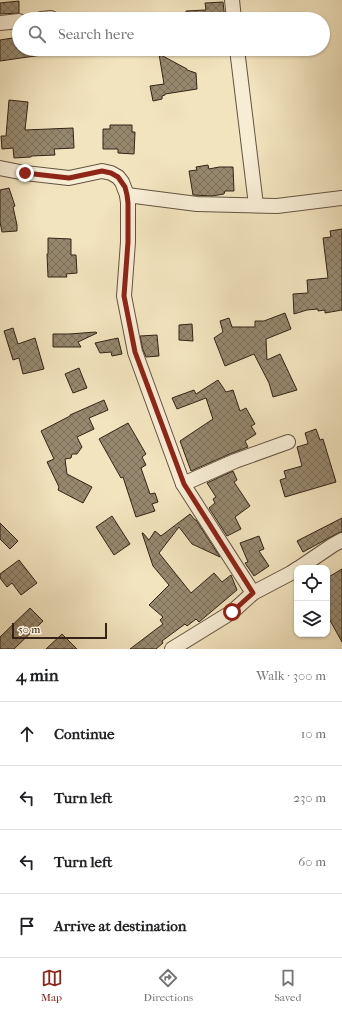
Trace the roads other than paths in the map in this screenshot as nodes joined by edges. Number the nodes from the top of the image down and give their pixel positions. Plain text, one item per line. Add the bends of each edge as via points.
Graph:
1 (232, 0) edge
2 (233, 12) edge
3 (12, 22) edge
4 (0, 23) edge
5 (238, 56) edge
6 (0, 168) edge
7 (127, 195) junction
8 (342, 198) edge
9 (256, 205) junction
10 (288, 442) dead end
11 (184, 484) junction
12 (342, 540) edge
13 (304, 565) edge
14 (294, 571) edge
15 (253, 593) junction
16 (172, 649) edge

1 - 2 street
3 - 4 street
5 - 9 street
6 - 7 street via 69,178 102,171 118,177
7 - 9 street via 197,204
7 - 11 street via 128,242 124,296 135,352
8 - 9 street via 277,206
10 - 11 street via 235,461
11 - 15 street
12 - 13 street
14 - 15 street
15 - 16 street via 232,612

